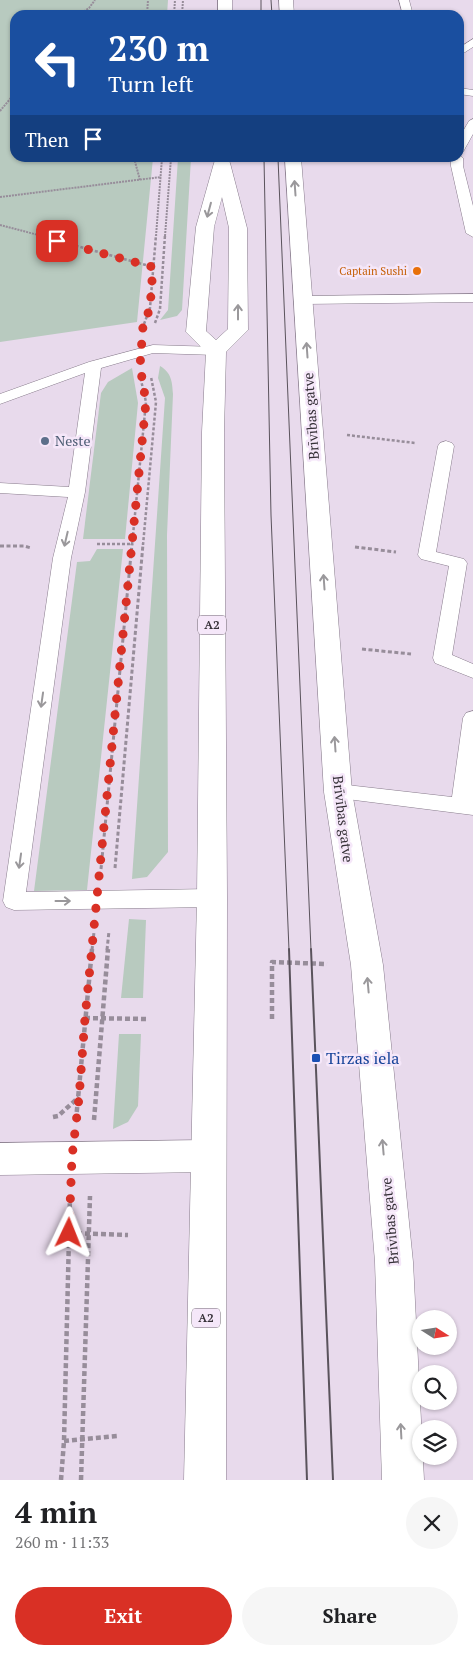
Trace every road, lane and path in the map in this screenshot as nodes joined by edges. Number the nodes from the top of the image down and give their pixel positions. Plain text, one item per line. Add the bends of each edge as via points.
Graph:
1 (95, 0) edge
2 (87, 10) edge
3 (10, 100) edge
4 (0, 111) edge
5 (473, 123) edge
6 (464, 140) edge
7 (135, 162) edge
8 (162, 162) edge
9 (171, 162) edge
10 (221, 162) edge
11 (222, 162) edge
12 (294, 162) edge
13 (457, 162) edge
14 (161, 177) junction
15 (140, 180) junction
16 (0, 197) edge
17 (0, 226) edge
18 (473, 233) edge
19 (153, 267) junction
20 (473, 298) edge
21 (303, 300) junction
22 (155, 326) dead end
23 (216, 351) junction
24 (141, 352) junction
25 (94, 365) junction
26 (0, 399) edge
27 (339, 434) dead end
28 (446, 446) joint
29 (0, 488) edge
30 (77, 492) junction
31 (350, 546) dead end
32 (427, 555) junction
33 (354, 648) dead end
34 (442, 658) junction
35 (473, 671) edge
36 (473, 718) edge
37 (338, 792) junction
38 (467, 806) edge
39 (212, 898) junction
40 (98, 901) junction
41 (367, 965) junction
42 (85, 1018) junction
43 (147, 1019) dead end
44 (272, 1019) dead end
45 (79, 1098) junction
46 (48, 1118) dead end
47 (208, 1156) junction
48 (72, 1157) junction
49 (0, 1159) edge
50 (69, 1233) junction
51 (128, 1235) dead end
52 (118, 1436) dead end
53 (64, 1441) junction
54 (61, 1480) edge
55 (205, 1480) edge
56 (403, 1480) edge

1 - 2 path
3 - 4 path
5 - 6 lane
7 - 15 path
8 - 14 path
9 - 22 path via 160,309
10 -> 23 main road via 205,227 196,332
23 -> 11 main road via 238,330 238,228
21 -> 12 main road, Brīvības gatve
13 - 18 lane
14 - 15 path
14 - 19 path
15 - 16 path
17 - 19 path
19 - 24 path via 150,308 143,326
20 - 21 lane
37 -> 21 main road, Brīvības gatve
23 - 24 lane via 153,349
23 - 39 main road, A2
24 - 25 lane
24 - 40 path via 141,378 146,402
25 - 26 lane
25 - 30 lane
27 - 28 path
28 - 32 lane
29 - 30 lane
30 -> 40 lane via 62,558 14,900
31 - 32 path
32 - 34 lane via 458,563
33 - 34 path
34 - 35 lane
36 - 38 lane
37 - 38 lane
37 - 41 main road, Brīvības gatve
39 - 40 lane
39 - 47 main road, A2
40 - 42 path
41 - 44 path via 272,962
56 -> 41 main road, Brīvības gatve via 394,1262
42 - 43 path
42 - 45 path
45 - 46 path via 58,1116
45 - 48 path
47 - 48 main road
47 - 55 main road, A2
48 - 49 main road
48 - 50 path
50 - 51 path
50 - 53 path
52 - 53 path
53 - 54 path

